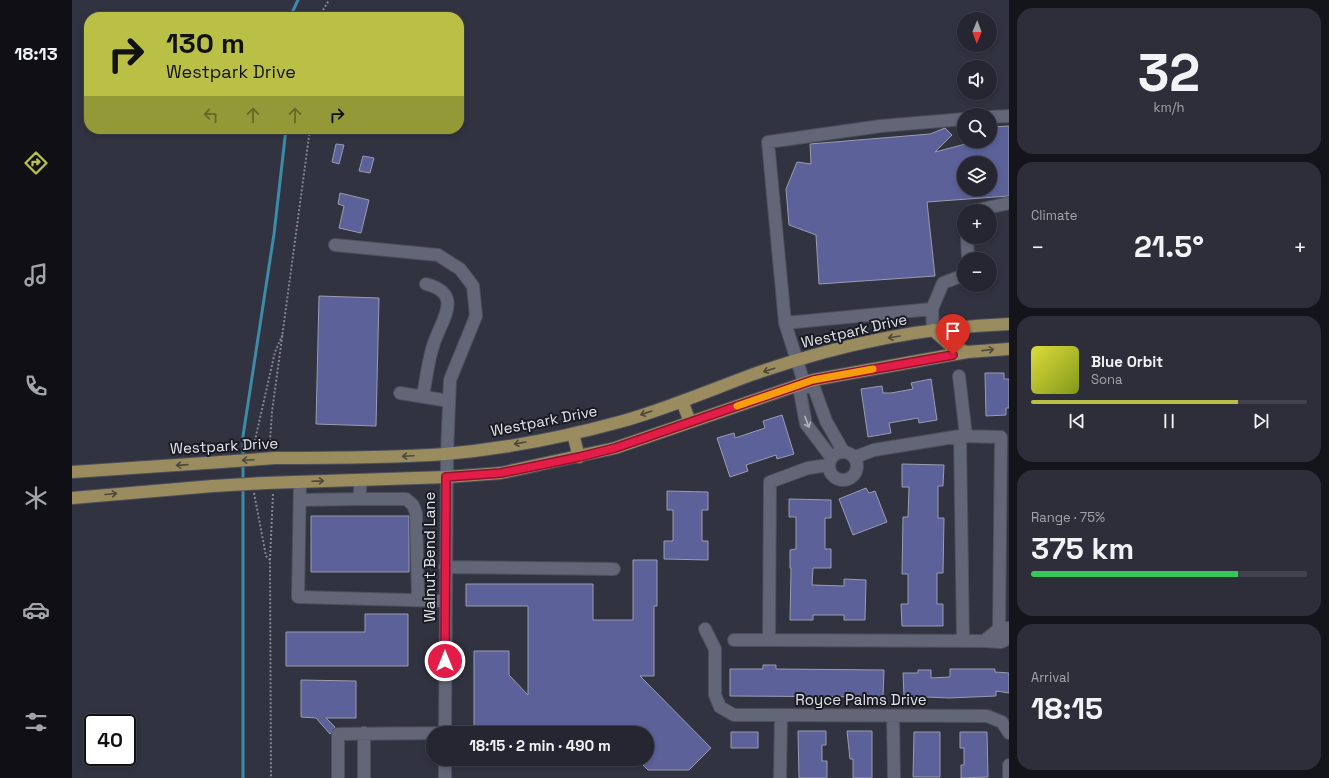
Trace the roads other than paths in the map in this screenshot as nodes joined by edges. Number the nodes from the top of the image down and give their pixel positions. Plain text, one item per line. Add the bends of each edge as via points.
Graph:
1 (1009, 116) edge
2 (997, 117) edge
3 (957, 120) edge
4 (1009, 203) edge
5 (997, 206) edge
6 (335, 245) dead end
7 (957, 278) edge
8 (426, 284) dead end
9 (932, 309) junction
10 (785, 324) junction
11 (1009, 324) edge
12 (933, 330) junction
13 (1009, 349) edge
14 (967, 352) junction
15 (797, 360) junction
16 (959, 376) dead end
17 (804, 384) junction
18 (400, 393) dead end
19 (424, 397) junction
20 (449, 401) junction
21 (682, 401) junction
22 (690, 422) junction
23 (573, 434) junction
24 (963, 436) junction
25 (843, 451) junction
26 (447, 454) junction
27 (579, 457) junction
28 (855, 457) junction
29 (830, 461) junction
30 (72, 472) edge
31 (446, 477) junction
32 (361, 480) junction
33 (300, 482) junction
34 (72, 498) edge
35 (359, 499) junction
36 (300, 500) junction
37 (446, 567) junction
38 (614, 569) dead end
39 (418, 600) junction
40 (446, 601) junction
41 (705, 629) dead end
42 (1004, 629) edge
43 (1009, 638) edge
44 (734, 640) dead end
45 (768, 640) junction
46 (963, 641) junction
47 (984, 641) junction
48 (781, 715) junction
49 (893, 716) junction
50 (445, 726) edge
51 (426, 733) edge
52 (1009, 733) edge
53 (364, 734) junction
54 (1009, 765) edge
55 (446, 766) edge
56 (338, 778) edge
57 (364, 778) edge
58 (446, 778) edge
59 (780, 778) edge
60 (894, 778) edge
61 (1009, 778) edge

1 - 2 street
3 - 10 street via 881,126 768,142
4 - 5 street
6 - 20 street, Walnut Bend Lane via 438,255 460,269 473,286 476,316 450,380
7 - 9 street via 943,283
8 - 19 street via 439,287 448,302 447,312 434,342
9 - 10 street
9 - 12 street
10 - 15 street
11 - 12 main road, Westpark Drive
12 - 14 main road via 951,346
12 -> 15 main road, Westpark Drive via 873,340
14 -> 13 main road
14 - 17 main road
15 - 17 street
15 -> 21 main road, Westpark Drive
16 - 24 street
17 - 22 main road
17 - 25 street via 814,388 826,421
17 -> 29 street via 800,392 806,424
18 - 19 street
19 - 20 street
20 - 26 street, Walnut Bend Lane
21 - 22 main road
21 -> 23 main road, Westpark Drive
22 - 27 main road via 615,448
23 -> 26 main road, Westpark Drive
23 - 27 main road
24 - 28 street via 874,450
24 - 42 street via 1001,437
24 - 46 street
25 - 28 street
25 - 29 street via 834,454
26 -> 30 main road, Westpark Drive, bridge via 275,458
26 - 31 street, Walnut Bend Lane
27 - 31 main road via 501,473
28 - 29 street via 857,470 846,480 832,476
29 - 45 street via 770,482
31 - 32 main road
31 - 37 street, Walnut Bend Lane
33 -> 32 main road
32 - 35 street
34 -> 33 main road, bridge via 213,486
33 - 36 street
35 - 36 street
35 - 39 street via 406,499 413,505 416,513
36 - 39 street via 298,597
37 - 38 street
37 - 40 street, Walnut Bend Lane
39 - 40 street
40 - 50 street, Walnut Bend Lane
41 - 48 street, Royce Palms Drive via 714,649 715,695 720,707 734,715
42 - 47 street
43 - 47 street via 1000,642
44 - 45 street
45 - 46 street
46 - 47 street
48 - 49 street, Royce Palms Drive
48 - 59 street
49 - 52 street, Royce Palms Drive via 987,716 1002,722
49 - 60 street
51 - 53 street
53 - 56 street via 338,734
53 - 57 street
54 - 61 street
55 - 58 street

